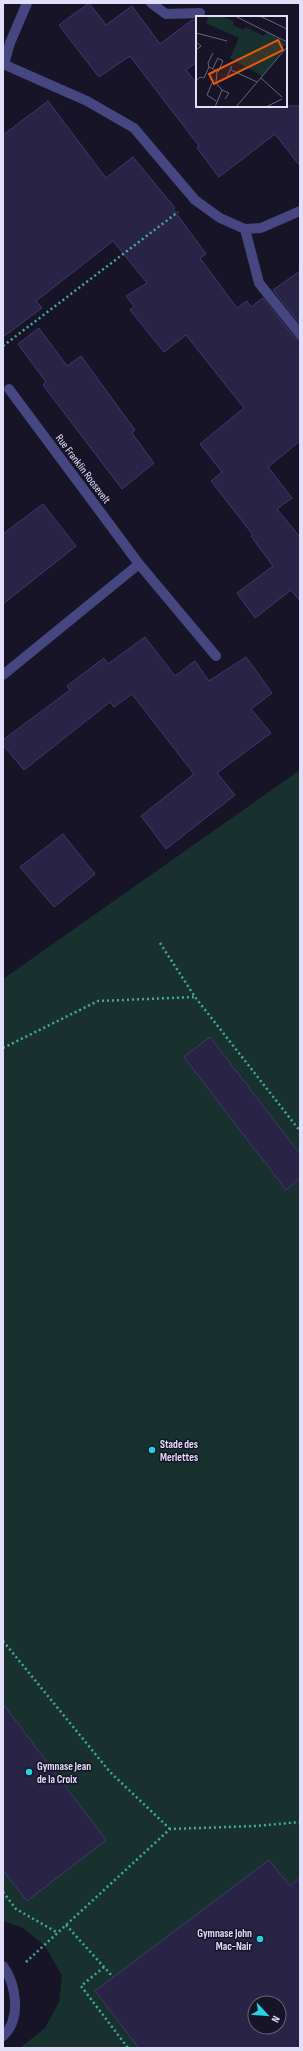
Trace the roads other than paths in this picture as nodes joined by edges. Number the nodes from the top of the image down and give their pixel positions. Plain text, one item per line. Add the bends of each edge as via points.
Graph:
1 (27, 3) edge
2 (151, 3) edge
3 (200, 13) dead end
4 (3, 64) edge
5 (300, 211) edge
6 (245, 229) junction
7 (300, 334) edge
8 (9, 389) dead end
9 (139, 564) junction
10 (216, 656) dead end
11 (3, 675) edge
12 (3, 1966) edge
13 (3, 2036) edge

1 - 4 street
2 - 3 street via 166,14
4 - 6 street via 87,101 134,128 194,200 220,218
5 - 6 street via 261,228
6 - 7 street via 259,283
8 - 9 street, Rue Franklin Roosevelt
9 - 10 street, Rue Franklin Roosevelt
9 - 11 street
12 - 13 street via 10,1976 15,2004 13,2022

